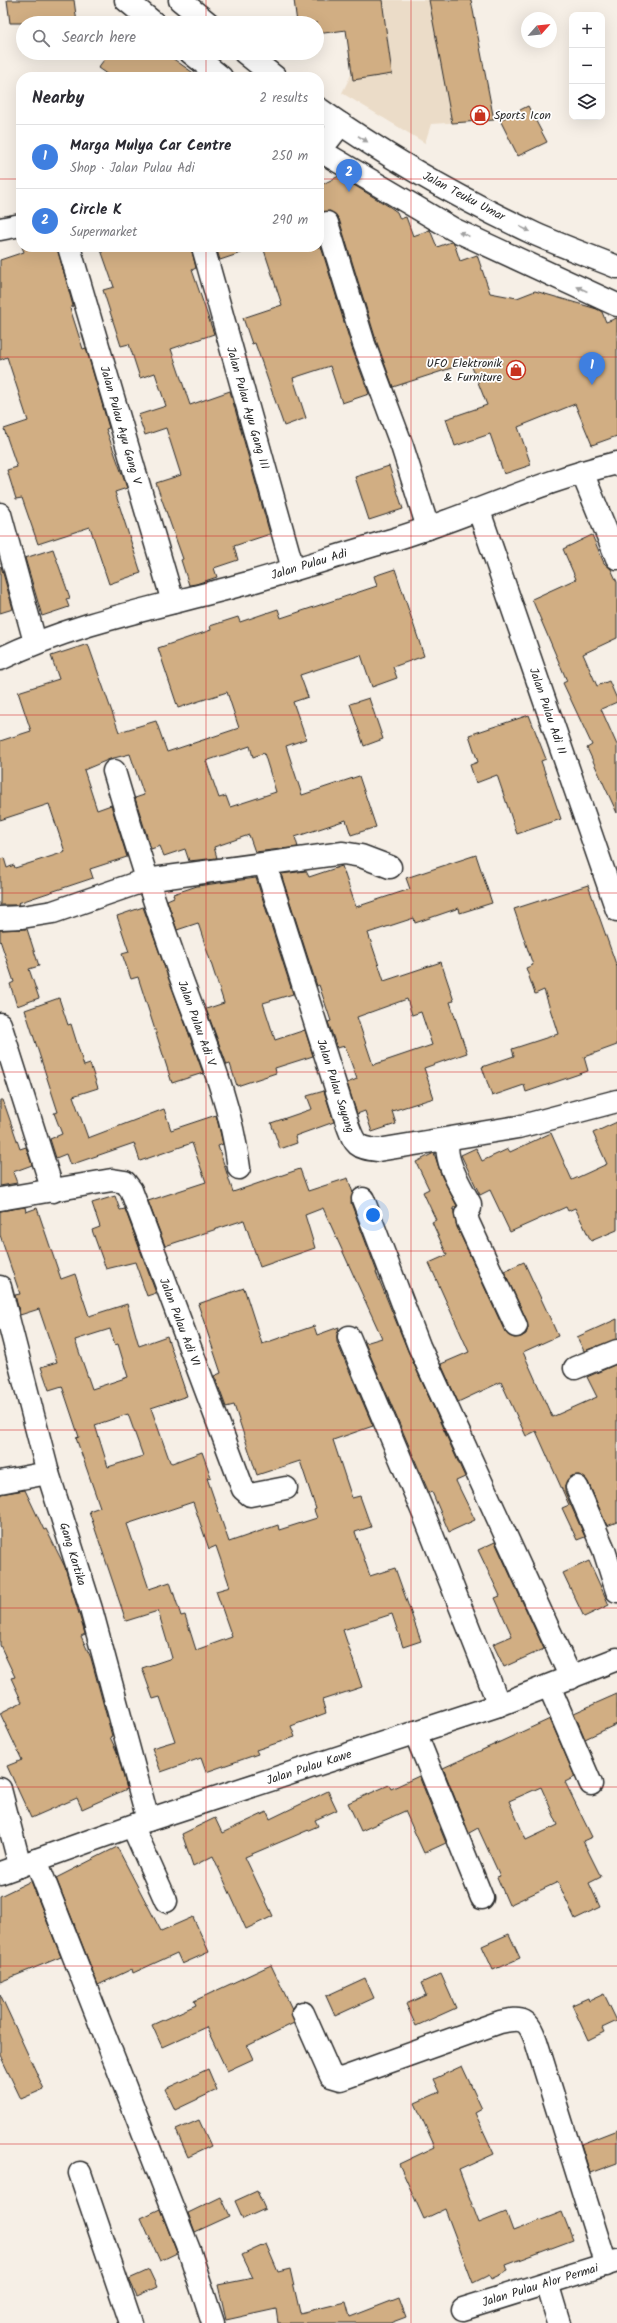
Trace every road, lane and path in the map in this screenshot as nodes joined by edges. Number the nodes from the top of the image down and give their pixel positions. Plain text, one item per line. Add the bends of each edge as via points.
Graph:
1 (126, 0) edge
2 (180, 0) edge
3 (145, 16) edge
4 (199, 16) edge
5 (200, 60) edge
6 (254, 60) edge
7 (215, 72) edge
8 (269, 72) edge
9 (324, 112) edge
10 (341, 124) junction
11 (324, 145) edge
12 (324, 154) edge
13 (326, 223) dead end
14 (16, 226) edge
15 (0, 229) edge
16 (70, 252) edge
17 (204, 252) edge
18 (617, 267) edge
19 (617, 305) edge
20 (617, 463) edge
21 (582, 472) junction
22 (478, 511) junction
23 (0, 514) edge
24 (428, 528) junction
25 (617, 558) edge
26 (292, 569) junction
27 (173, 602) junction
28 (34, 642) junction
29 (0, 659) edge
30 (114, 771) dead end
31 (265, 864) junction
32 (390, 867) dead end
33 (146, 880) junction
34 (617, 910) edge
35 (0, 918) edge
36 (0, 1024) edge
37 (617, 1102) edge
38 (450, 1139) junction
39 (239, 1168) dead end
40 (53, 1191) junction
41 (0, 1199) edge
42 (363, 1199) dead end
43 (0, 1287) edge
44 (6, 1326) edge
45 (516, 1326) dead end
46 (349, 1337) dead end
47 (617, 1351) edge
48 (574, 1368) dead end
49 (48, 1473) junction
50 (0, 1482) edge
51 (577, 1487) dead end
52 (286, 1488) dead end
53 (617, 1591) edge
54 (617, 1660) edge
55 (571, 1678) junction
56 (549, 1686) junction
57 (499, 1705) junction
58 (415, 1732) junction
59 (591, 1784) dead end
60 (0, 1788) edge
61 (141, 1824) junction
62 (28, 1863) junction
63 (0, 1873) edge
64 (482, 1898) dead end
65 (166, 1901) dead end
66 (303, 2013) dead end
67 (80, 2173) dead end
68 (611, 2263) edge
69 (547, 2283) junction
70 (463, 2309) dead end
71 (131, 2323) edge
72 (214, 2323) edge
73 (559, 2323) edge

1 - 3 street
2 - 4 street
5 - 7 street
6 - 8 street
9 - 10 street, Jalan Teuku Umar
10 - 11 street
10 -> 18 street, Jalan Teuku Umar via 464,199 536,234
19 -> 12 street via 452,228
13 - 24 street via 364,344 402,446
14 - 15 street
16 - 27 street, Jalan Pulau Ayu Gang V
17 - 26 street, Jalan Pulau Ayu Gang III
20 - 21 street, Jalan Pulau Adi
21 - 22 street, Jalan Pulau Adi
21 - 25 street
22 - 24 street, Jalan Pulau Adi
22 - 34 street, Jalan Pulau Adi II
23 - 28 street
24 - 26 street, Jalan Pulau Adi
26 - 27 street, Jalan Pulau Adi
27 - 28 street, Jalan Pulau Adi via 106,619
28 - 29 street, Jalan Pulau Adi
30 - 33 street, Jalan Pulau Adi V
31 - 32 street via 343,853 361,856
31 - 33 street
31 - 38 street, Jalan Pulau Sayang via 354,1142 363,1149 378,1150
33 - 35 street via 52,912
33 - 39 street, Jalan Pulau Adi V via 222,1092
36 - 40 street
37 - 38 street, Jalan Pulau Sayang via 518,1127
38 - 45 street via 447,1145 448,1157 470,1204 466,1214 468,1222
40 - 41 street, Jalan Pulau Adi VI
40 - 52 street, Jalan Pulau Adi VI via 112,1180 120,1180 128,1185 243,1488 250,1495
42 - 55 street via 419,1346
43 - 44 street, Gang Kartika
44 - 49 street, Gang Kartika
46 - 57 street via 425,1517
47 - 48 street
49 - 50 street
49 - 61 street, Gang Kartika via 90,1609
51 - 53 street via 604,1550
54 - 55 street, Jalan Pulau Kawe
55 - 56 street, Jalan Pulau Kawe
56 - 57 street, Jalan Pulau Kawe
56 - 59 street
57 - 58 street, Jalan Pulau Kawe
58 - 61 street, Jalan Pulau Kawe
58 - 64 street
60 - 62 street
61 - 62 street, Jalan Pulau Kawe
61 - 65 street, Gang Kartika
62 - 63 street, Jalan Pulau Kawe
62 - 72 street via 189,2250
66 - 68 street via 331,2076 341,2079 500,2022 517,2018 523,2020 531,2028 536,2041
67 - 71 street
68 - 69 street, Jalan Pulau Alor Permai
69 - 70 street, Jalan Pulau Alor Permai
69 - 73 street

